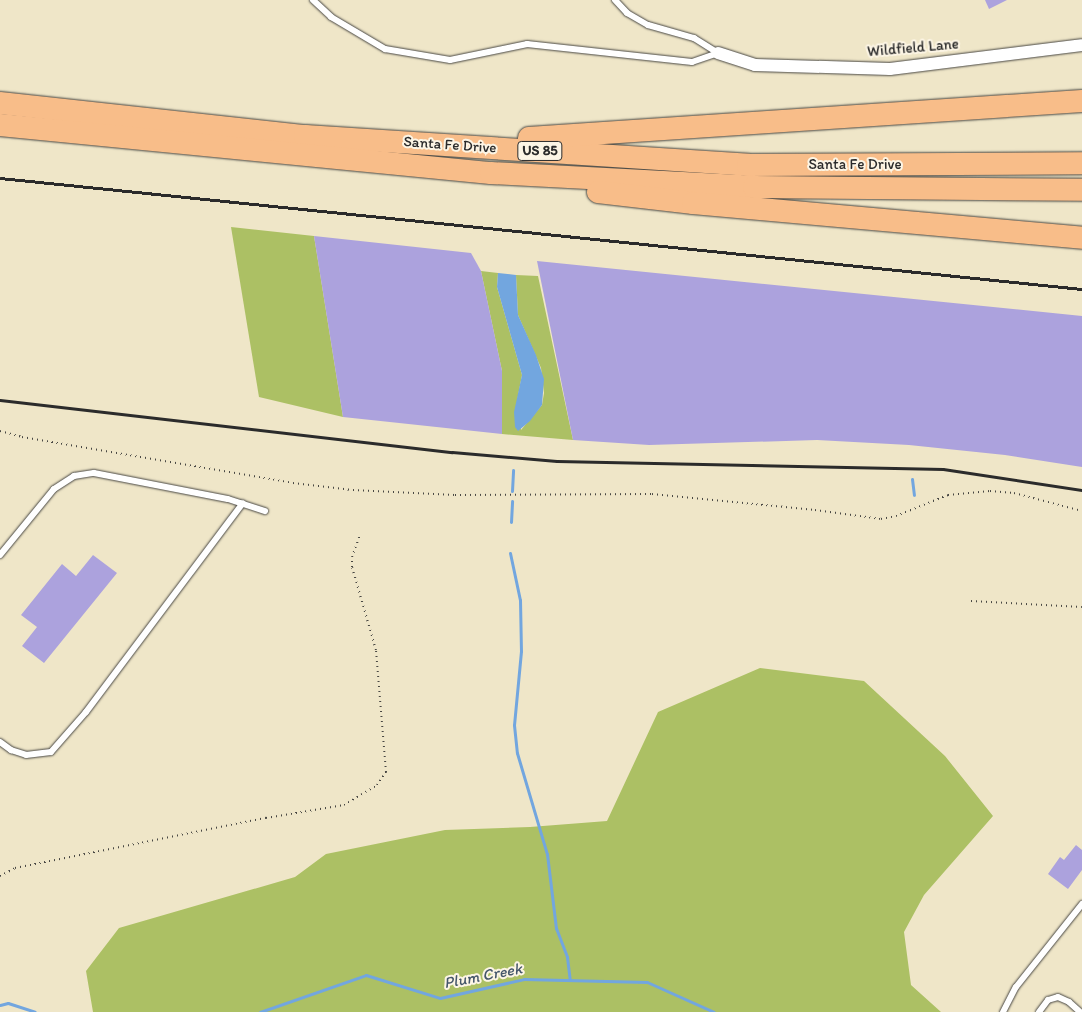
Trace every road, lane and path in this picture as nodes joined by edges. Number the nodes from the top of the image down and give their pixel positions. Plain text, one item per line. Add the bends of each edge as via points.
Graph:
1 (313, 0) edge
2 (615, 0) edge
3 (1082, 45) edge
4 (718, 53) junction
5 (1082, 101) edge
6 (0, 102) edge
7 (0, 125) edge
8 (305, 136) junction
9 (1082, 163) edge
10 (434, 167) junction
11 (1082, 190) edge
12 (1082, 238) edge
13 (0, 431) edge
14 (243, 503) junction
15 (265, 511) dead end
16 (1082, 511) edge
17 (360, 535) dead end
18 (0, 555) edge
19 (971, 601) dead end
20 (1082, 607) edge
21 (0, 742) edge
22 (0, 876) edge
23 (1082, 904) edge
24 (1003, 1012) edge
25 (1039, 1012) edge
26 (1080, 1012) edge

1 - 4 lane via 331,17 385,49 450,60 527,44 692,62
2 - 4 lane via 627,13 648,25 694,38
3 - 4 street, Wildfield Lane via 890,69 756,65
5 - 8 highway via 524,139
6 - 8 highway, Santa Fe Drive / US 85
7 - 10 highway, Santa Fe Drive / US 85
8 - 9 highway, Santa Fe Drive / US 85 via 748,165
10 - 11 highway, Santa Fe Drive / US 85 via 492,173 754,186
10 - 12 highway via 692,204
13 - 16 path via 293,483 353,490 455,495 652,494 881,519 948,496 990,491 1014,493
14 - 15 lane
14 - 18 lane via 94,473 74,476 54,489
14 - 21 lane via 86,712 51,752 26,755
17 - 22 path via 352,567 376,650 386,772 378,785 344,805 15,868
19 - 20 path
23 - 24 lane via 1016,987
25 - 26 lane via 1048,1000 1058,997

